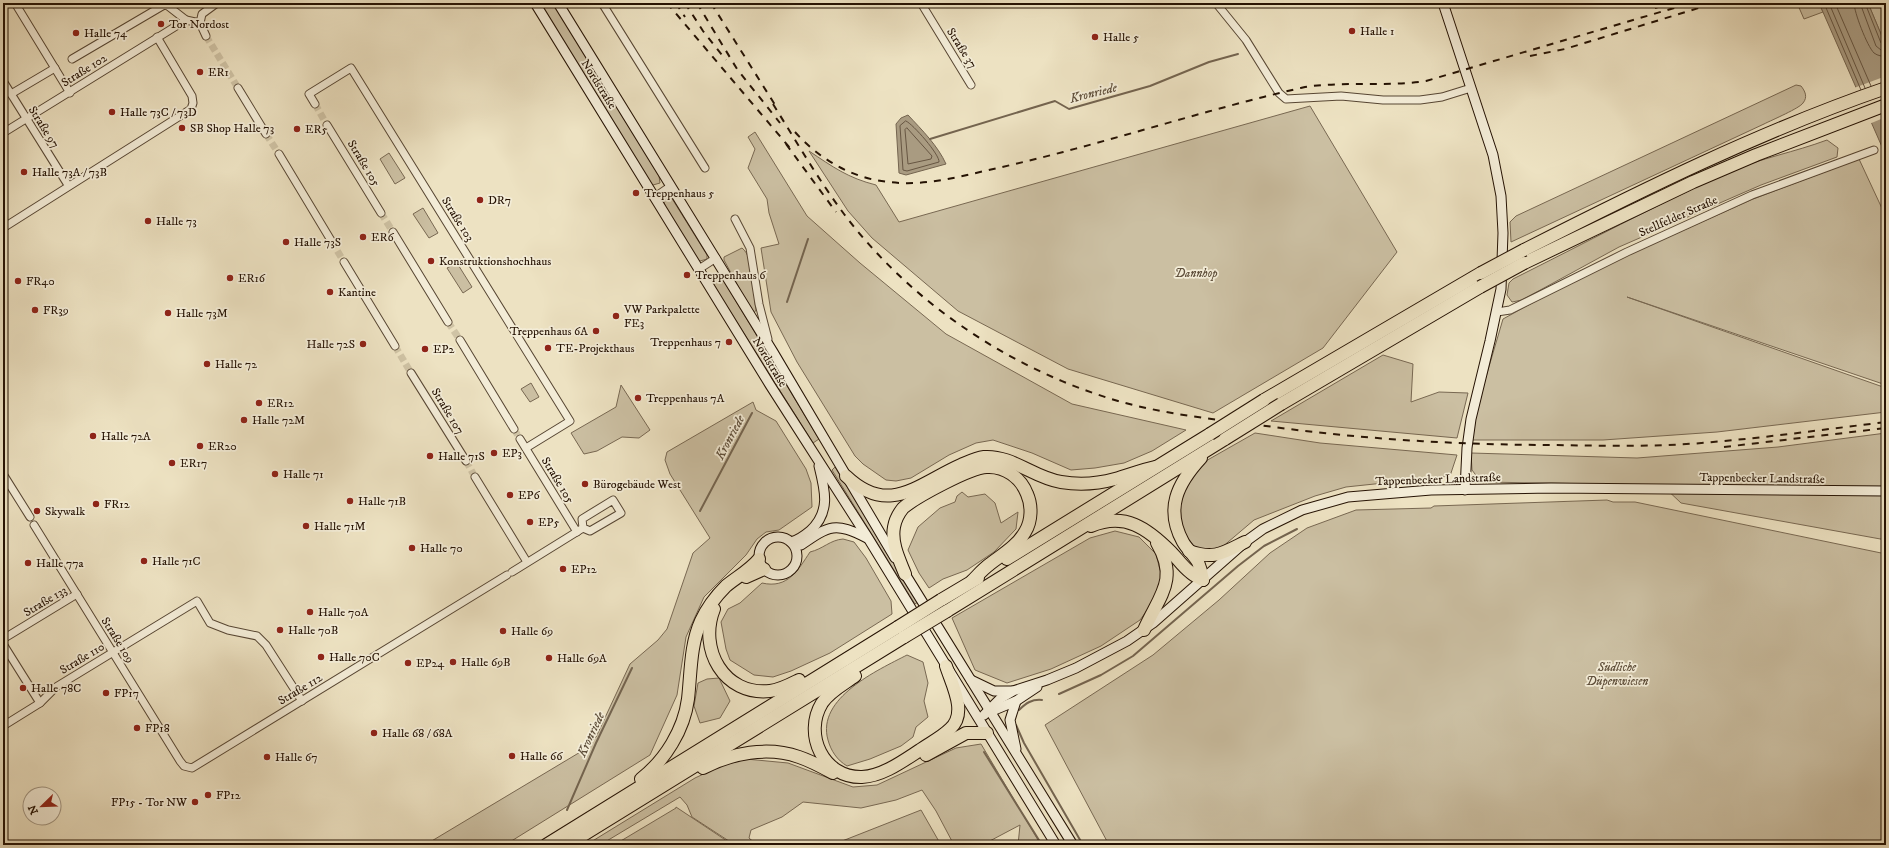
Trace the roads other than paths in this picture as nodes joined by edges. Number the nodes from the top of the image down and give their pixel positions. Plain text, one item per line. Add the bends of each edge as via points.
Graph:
1 (14, 3) edge
2 (217, 3) edge
3 (535, 3) edge
4 (558, 3) edge
5 (602, 3) edge
6 (921, 3) edge
7 (1216, 3) edge
8 (1443, 3) edge
9 (186, 20) junction
10 (200, 23) junction
11 (206, 36) tunnel mouth
12 (157, 37) junction
13 (72, 58) dead end
14 (55, 68) junction
15 (3, 80) edge
16 (971, 85) dead end
17 (238, 88) tunnel mouth
18 (1471, 88) junction
19 (1886, 88) edge
20 (70, 92) junction
21 (11, 94) junction
22 (315, 104) tunnel mouth
23 (1886, 105) edge
24 (26, 119) junction
25 (328, 125) tunnel mouth
26 (264, 131) tunnel mouth
27 (3, 133) edge
28 (1874, 150) dead end
29 (279, 154) tunnel mouth
30 (705, 168) dead end
31 (68, 185) junction
32 (671, 186) junction
33 (655, 197) junction
34 (381, 213) tunnel mouth
35 (735, 219) dead end
36 (3, 228) edge
37 (393, 232) tunnel mouth
38 (332, 242) tunnel mouth
39 (716, 258) junction
40 (344, 262) tunnel mouth
41 (699, 269) junction
42 (1497, 312) junction
43 (448, 322) tunnel mouth
44 (460, 340) tunnel mouth
45 (395, 346) tunnel mouth
46 (773, 352) junction
47 (411, 373) tunnel mouth
48 (514, 429) tunnel mouth
49 (520, 439) tunnel mouth
50 (526, 448) junction
51 (1210, 448) junction
52 (817, 458) junction
53 (466, 462) tunnel mouth
54 (1156, 467) junction
55 (3, 474) edge
56 (846, 476) junction
57 (475, 477) tunnel mouth
58 (1465, 490) junction
59 (1886, 491) edge
60 (30, 517) dead end
61 (34, 525) dead end
62 (580, 530) junction
63 (1151, 533) junction
64 (1071, 534) junction
65 (868, 538) junction
66 (791, 542) junction
67 (1245, 542) junction
68 (796, 551) junction
69 (1189, 551) junction
70 (528, 562) junction
71 (762, 564) junction
72 (905, 574) junction
73 (1204, 580) junction
74 (972, 581) junction
75 (77, 594) junction
76 (1144, 630) junction
77 (901, 632) junction
78 (3, 639) edge
79 (3, 644) edge
80 (113, 652) junction
81 (946, 666) junction
82 (833, 667) junction
83 (969, 678) junction
84 (1047, 680) junction
85 (1013, 691) junction
86 (302, 701) junction
87 (1016, 701) junction
88 (40, 703) junction
89 (989, 712) junction
90 (978, 718) junction
91 (3, 726) edge
92 (987, 733) junction
93 (1019, 758) junction
94 (184, 766) joint
95 (665, 784) junction
96 (572, 829) junction
97 (546, 845) edge
98 (567, 845) edge
99 (1056, 845) edge
100 (1073, 845) edge

1 - 14 street
2 - 10 street via 202,14
3 - 33 street, Nordstraße
4 - 32 street, Nordstraße
5 - 30 street
6 - 16 street, Straße 37
7 - 18 street via 1240,32 1279,93 1286,99 1341,96 1420,100 1442,97
8 - 18 street
9 - 10 street
9 - 12 street, Straße 102
9 - 13 street, Straße 102 via 168,6 161,7
10 - 11 street
12 - 20 street, Straße 102
12 - 31 street via 192,96 191,108
14 - 20 street
14 - 21 street
15 - 21 street, Straße 97
17 - 26 street
18 - 42 street via 1493,155 1501,196 1503,251
19 - 54 highway, bridge via 1808,117 1687,169 1524,250 1264,400
20 - 24 street, Straße 102
21 - 24 street, Straße 97
22 - 50 street, Straße 103 via 310,96 351,68 570,421
23 - 51 highway, bridge via 1693,182 1524,263
24 - 27 street, Straße 102
24 - 31 street, Straße 97
25 - 34 street, Straße 105
28 - 42 street, Stellfelder Straße via 1752,196 1626,252 1510,310
29 - 38 street
31 - 36 street
32 - 33 street
32 - 39 street, Nordstraße
33 - 41 street, Nordstraße
35 - 46 street, Nordstraße via 750,248 762,316
37 - 43 street
39 - 41 street
39 - 46 street, Nordstraße
40 - 45 street
41 - 52 street, Nordstraße
42 - 58 street via 1471,419
44 - 48 street
46 - 56 street, Nordstraße
47 - 53 street, Straße 107
49 - 50 street, Straße 105
50 - 62 street, Straße 105
51 - 64 highway
51 - 69 highway via 1189,472 1175,500 1174,515 1178,531
52 - 65 street, Nordstraße
52 - 66 street via 824,489 824,512 819,522 805,535
54 - 56 highway via 1102,482 1079,485 1041,477 1006,460 983,457 948,471 912,491 886,496 866,491
54 - 74 highway
55 - 60 street
56 - 72 street, Nordstraße
57 - 70 street
58 - 59 street, Tappenbecker Landstraße via 1552,488
58 - 67 street, Tappenbecker Landstraße via 1348,497 1302,510
61 - 75 street, Straße 109
62 - 62 street via 590,531 621,513 613,500 582,518
62 - 70 street, Straße 112
63 - 64 highway via 1139,525 1123,521 1093,525
63 - 73 highway via 1190,573
63 - 76 highway via 1163,553 1167,579 1160,601
64 - 77 highway, bridge via 947,611
65 - 68 street via 840,526 829,528 800,545
65 - 81 street, Nordstraße
66 - 68 street
66 - 71 street via 781,537 768,540 761,546
67 - 69 highway via 1213,556 1203,556
67 - 73 street, Tappenbecker Landstraße
68 - 71 street via 796,564 787,573 774,575
69 - 73 highway via 1198,562
70 - 86 street, Straße 112
71 - 82 highway via 727,592 714,608 708,633 713,659 723,673 736,684 750,689 770,691 785,687 817,669
71 - 96 highway via 754,566 716,596 701,622 694,639 684,718 670,746 652,770 602,804
72 - 74 highway via 894,540 894,527 903,509 918,498 963,475 987,467 999,468 1008,471 1024,486 1031,508 1030,520 1026,531 1009,551
72 - 83 street, Nordstraße
73 - 76 street, Tappenbecker Landstraße
74 - 77 highway, bridge via 941,600
75 - 78 street, Straße 133
75 - 80 street, Straße 109
76 - 84 street, Tappenbecker Landstraße via 1105,654
77 - 81 highway via 896,648 831,692 822,703 815,721 815,739 818,750 831,766 848,775 862,777 877,774 908,758 951,729 958,714 958,702
77 - 82 highway
77 - 95 highway
79 - 88 street
80 - 86 street, Straße 110 via 198,601 210,623 257,636 266,645
80 - 88 street, Straße 110 via 56,686
80 - 94 street, Straße 109
81 - 90 street, Nordstraße
82 - 96 highway
83 - 85 street via 994,691
83 - 89 street, Nordstraße
84 - 85 street, Tappenbecker Landstraße
84 - 87 street, Tappenbecker Landstraße
85 - 89 street via 1001,698
86 - 94 street, Straße 112 via 198,765 192,768
87 - 89 street, Tappenbecker Landstraße
87 - 93 street via 1010,728
88 - 91 street, Straße 110
89 - 90 street
89 - 93 street, Nordstraße
90 - 92 street, Nordstraße
92 - 95 highway via 970,732 961,735 880,779 848,779 799,756 758,751 714,762 677,782
92 - 99 street, Nordstraße
93 - 100 street
95 - 98 highway
96 - 97 highway

